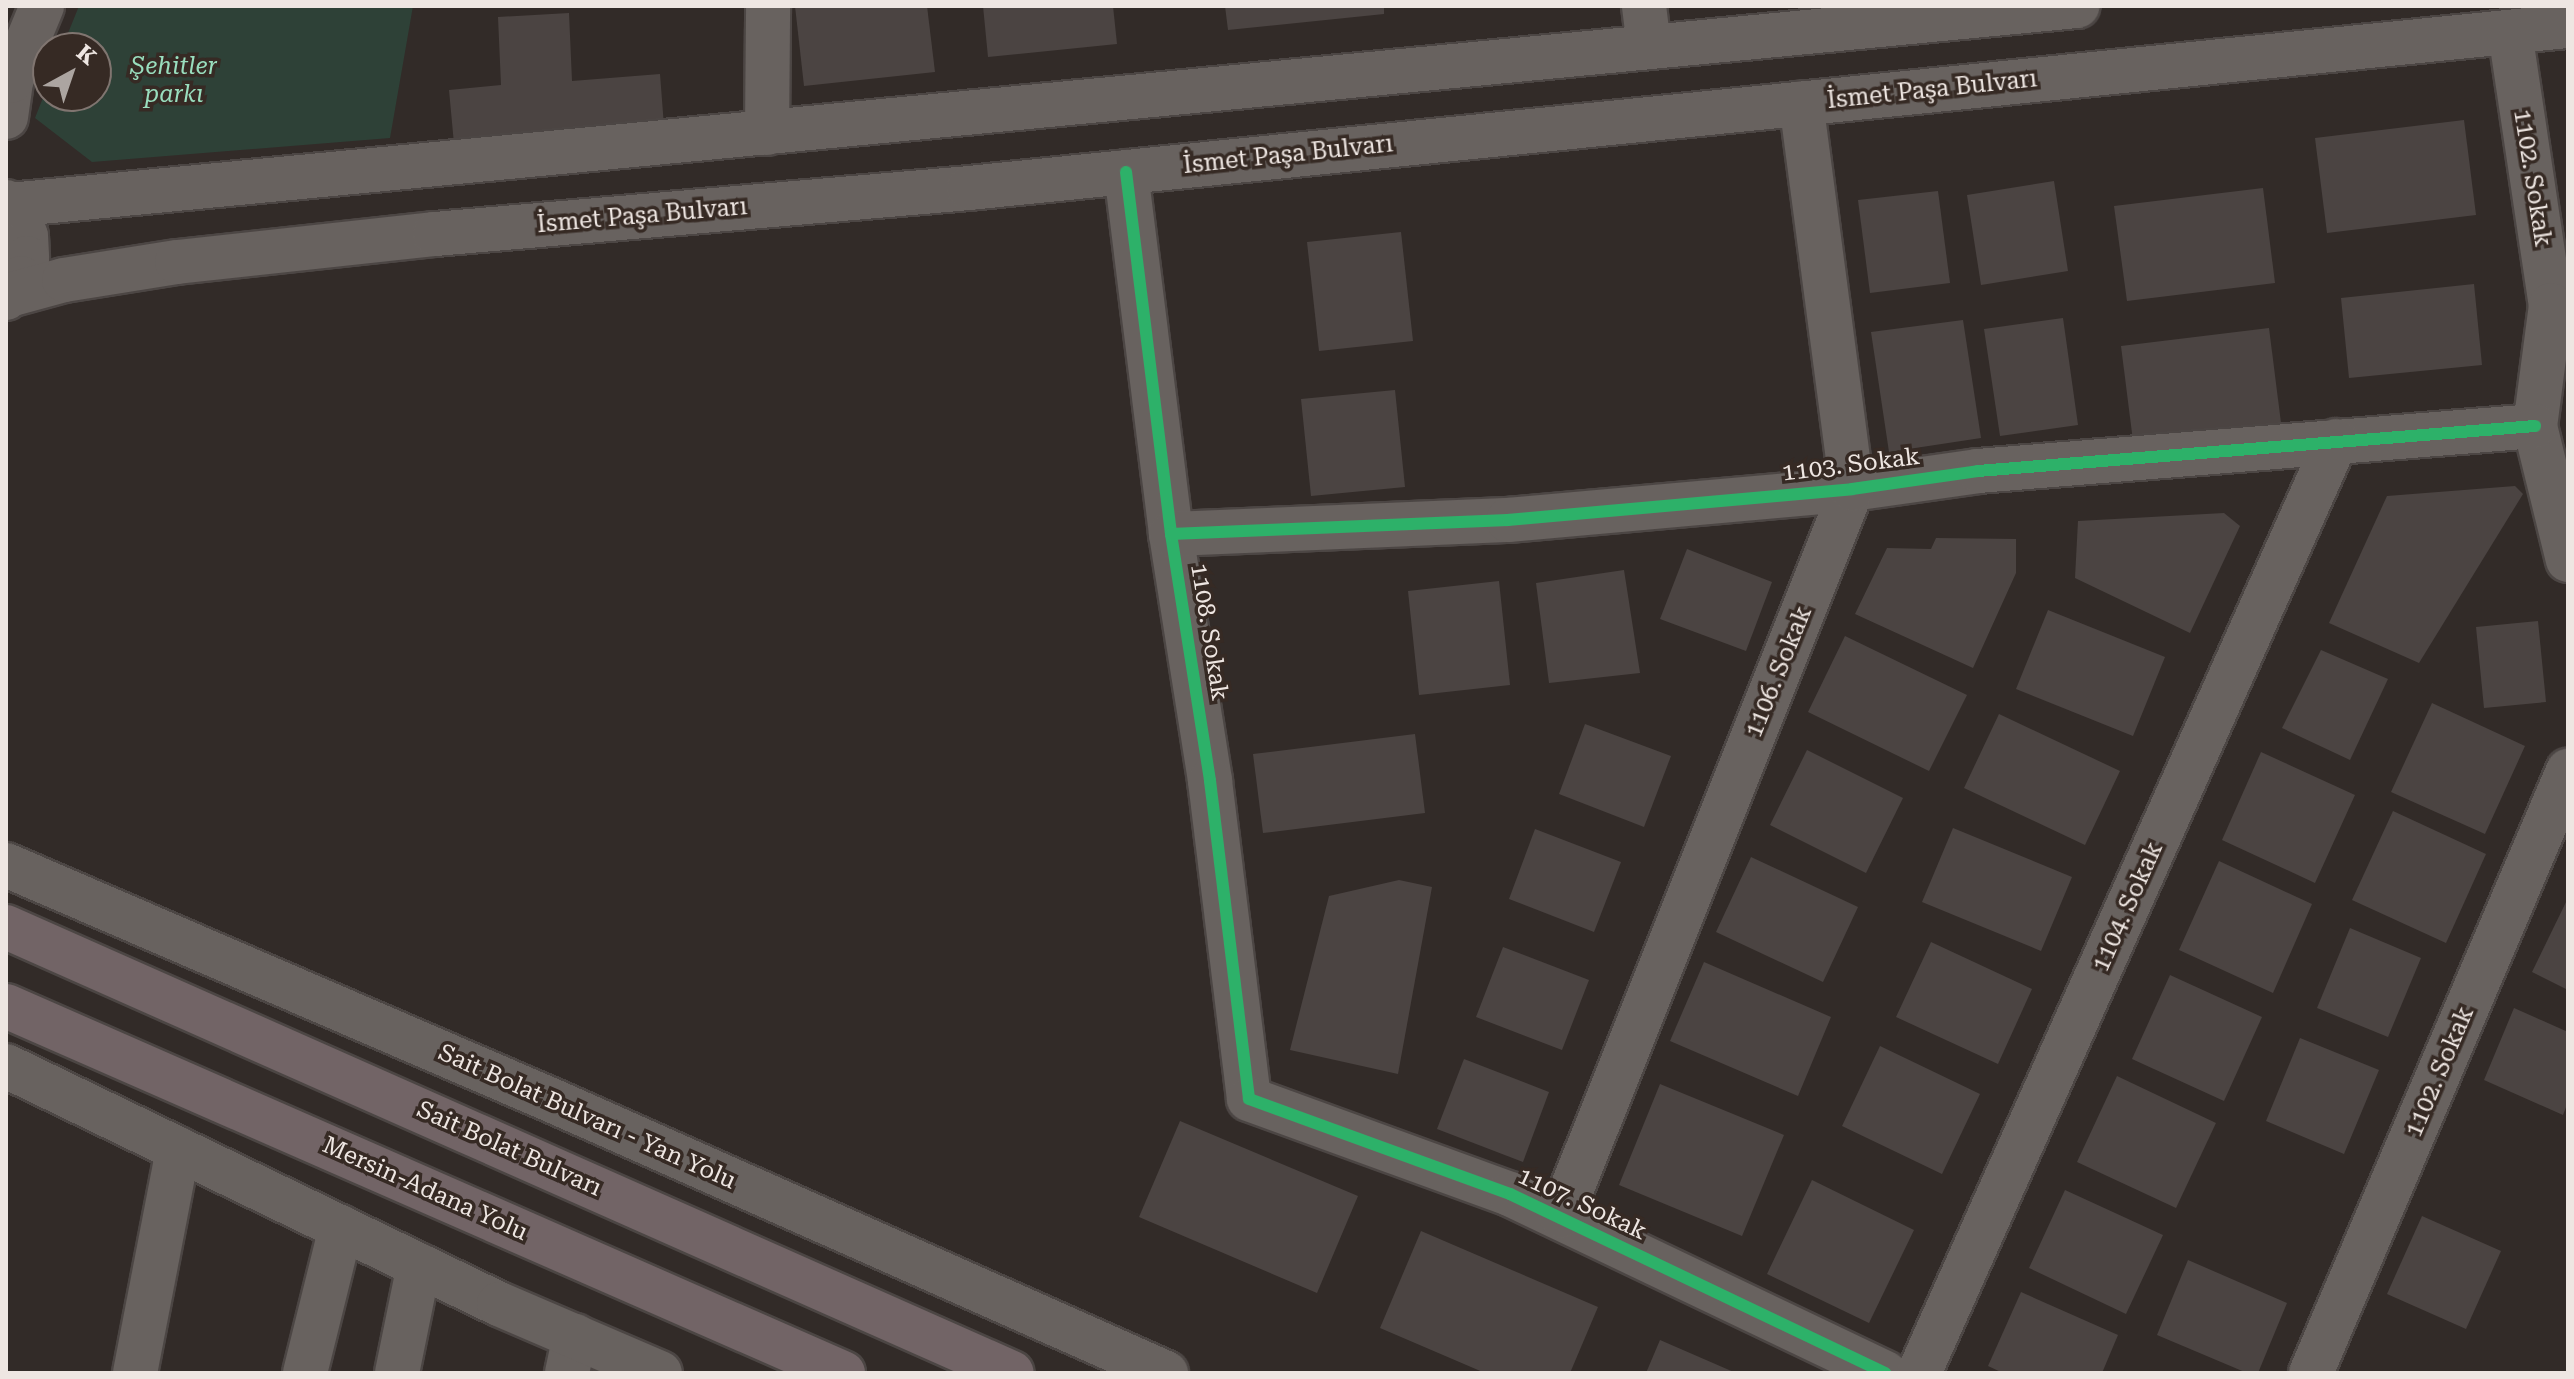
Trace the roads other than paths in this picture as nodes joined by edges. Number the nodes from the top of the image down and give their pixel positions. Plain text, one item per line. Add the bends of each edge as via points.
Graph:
1 (42, 6) edge
2 (768, 6) edge
3 (2077, 6) edge
4 (2568, 26) edge
5 (1646, 27) edge
6 (2510, 32) junction
7 (1801, 103) junction
8 (6, 117) edge
9 (767, 133) junction
10 (1126, 172) junction
11 (8, 204) edge
12 (8, 296) edge
13 (2560, 304) edge
14 (2535, 426) junction
15 (2336, 441) junction
16 (1852, 489) junction
17 (1171, 534) junction
18 (2568, 560) edge
19 (2568, 771) edge
20 (6, 865) edge
21 (6, 927) edge
22 (6, 1006) edge
23 (6, 1066) edge
24 (1249, 1099) joint
25 (178, 1149) junction
26 (1561, 1216) junction
27 (341, 1227) junction
28 (419, 1265) junction
29 (571, 1355) edge
30 (135, 1373) edge
31 (305, 1373) edge
32 (397, 1373) edge
33 (660, 1373) edge
34 (843, 1373) edge
35 (1012, 1373) edge
36 (1166, 1373) edge
37 (1886, 1373) edge
38 (1919, 1373) edge
39 (2311, 1373) edge

1 - 8 street via 11,81
2 - 9 street
3 - 5 street
4 - 6 street, İsmet Paşa Bulvarı
5 - 9 street
6 - 7 street, İsmet Paşa Bulvarı
6 - 13 street, 1102. Sokak
7 - 10 street, İsmet Paşa Bulvarı
7 - 16 street, 1106. Sokak
9 - 11 street
10 - 12 street, İsmet Paşa Bulvarı via 177,262 64,280
10 - 17 street, 1108. Sokak
11 - 12 street via 19,216 27,258
13 - 14 street, 1102. Sokak
14 - 15 street, 1103. Sokak
14 - 18 street, 1102. Sokak
15 - 16 street, 1103. Sokak via 1978,471
15 - 38 street, 1104. Sokak
16 - 17 street, 1103. Sokak via 1508,520
16 - 26 street, 1106. Sokak
17 - 24 street, 1108. Sokak via 1210,781
19 - 39 street, 1102. Sokak
20 - 36 street, Sait Bolat Bulvarı - Yan Yolu
21 - 35 highway, Sait Bolat Bulvarı
22 - 34 highway, Mersin-Adana Yolu
23 - 25 street
24 - 26 street, 1107. Sokak
25 - 27 street
25 - 30 street
26 - 37 street, 1107. Sokak
27 - 28 street
27 - 31 street
28 - 29 street
28 - 32 street
29 - 33 street

